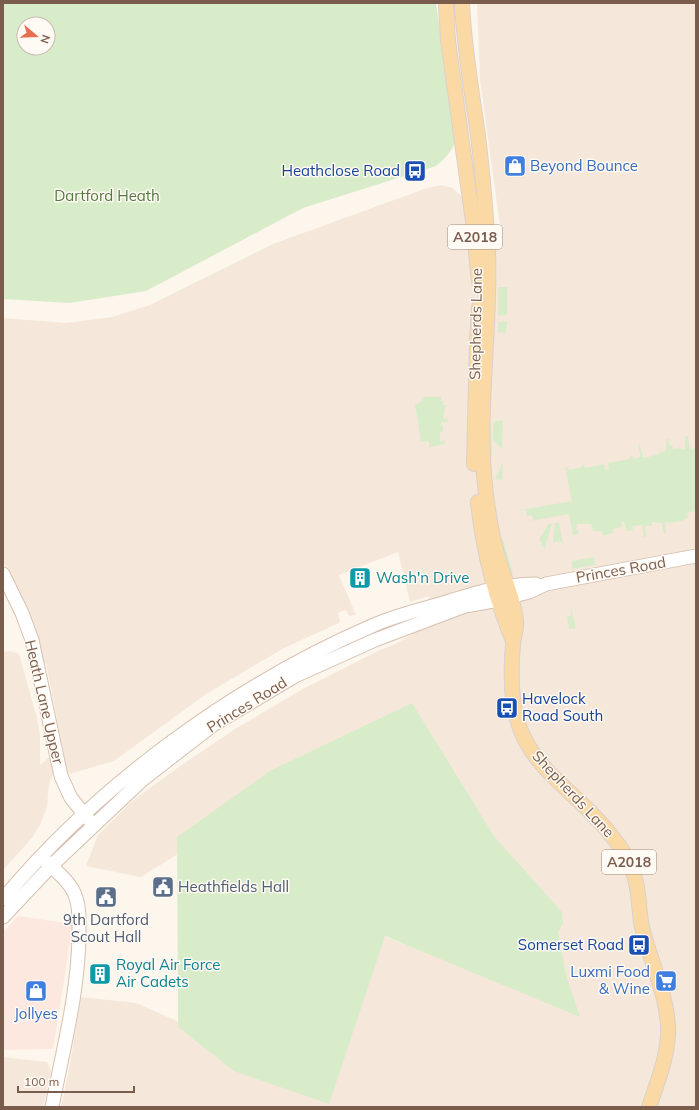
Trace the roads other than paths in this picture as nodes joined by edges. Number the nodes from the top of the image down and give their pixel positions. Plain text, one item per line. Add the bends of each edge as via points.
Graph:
1 (446, 3) edge
2 (462, 3) edge
3 (696, 556) edge
4 (3, 574) edge
5 (504, 593) junction
6 (84, 814) junction
7 (93, 826) junction
8 (41, 856) junction
9 (51, 866) junction
10 (3, 899) edge
11 (3, 917) edge
12 (52, 1107) edge
13 (649, 1107) edge

1 - 5 main road, Shepherds Lane / A2018 via 448,40 479,271 474,473 480,520
2 - 5 main road, Shepherds Lane / A2018 via 481,164 488,253 488,332 483,442 485,486 504,579
3 - 5 main road, Princes Road
4 - 6 main road, Heath Lane Upper via 32,640 61,776 71,798
5 - 6 main road, Princes Road via 479,592 375,625 292,666 208,716 137,768
5 - 7 main road, Princes Road via 375,640 295,676 213,725 142,780
5 - 13 main road, Shepherds Lane / A2018 via 517,624 513,641 513,701 524,740 543,768 594,814 611,834 627,857 638,885 641,922 666,1009 668,1033 660,1076
6 - 7 main road, Heath Lane Upper
6 - 8 main road, Princes Road
7 - 9 main road, Princes Road
8 - 9 main road
8 - 10 main road, Princes Road
9 - 11 main road, Princes Road
9 - 12 main road via 70,886 76,897 79,920 74,990

